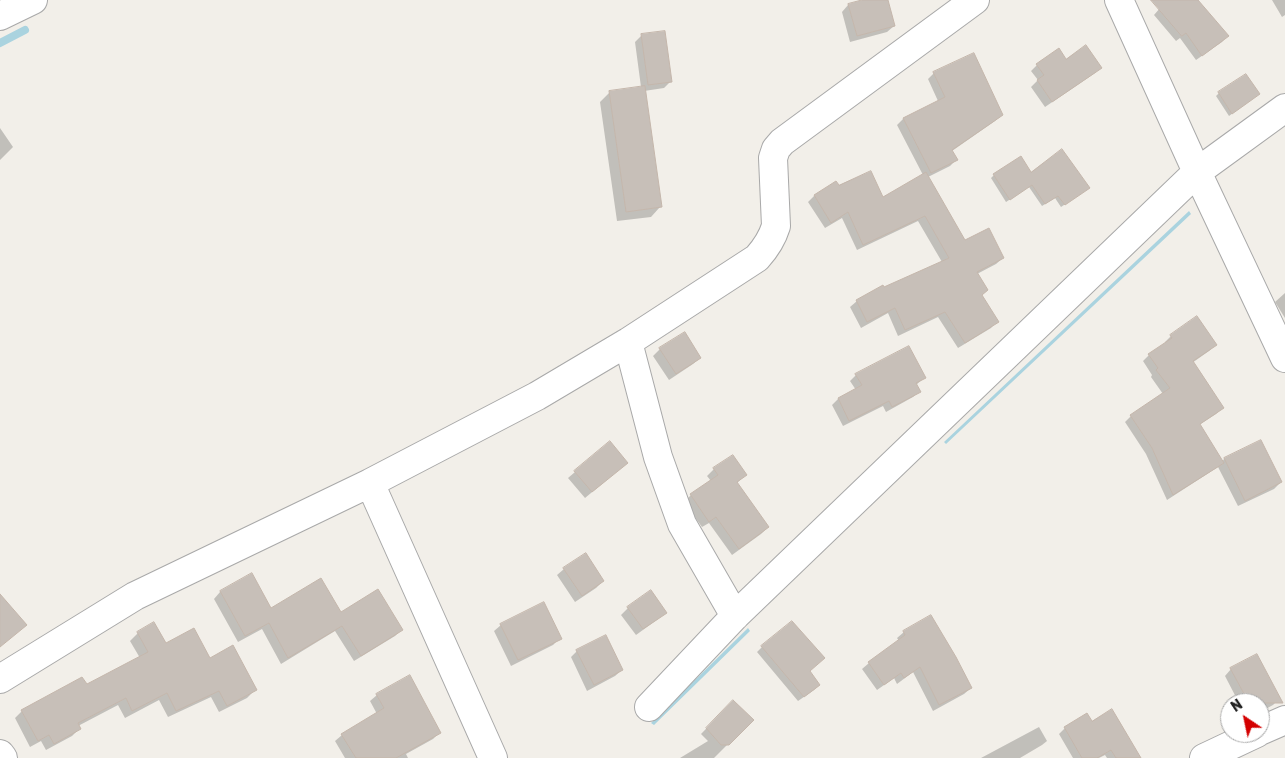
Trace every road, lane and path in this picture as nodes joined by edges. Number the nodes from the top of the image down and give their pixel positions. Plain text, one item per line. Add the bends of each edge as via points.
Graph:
1 (33, 0) edge
2 (975, 0) edge
3 (1119, 0) edge
4 (0, 16) edge
5 (1285, 108) edge
6 (1197, 172) junction
7 (628, 342) junction
8 (1285, 358) edge
9 (370, 483) junction
10 (735, 616) junction
11 (0, 679) edge
12 (649, 707) dead end
13 (1285, 720) edge
14 (1270, 727) edge
15 (1235, 743) edge
16 (0, 754) edge
17 (490, 757) edge
18 (3, 758) edge
19 (1204, 758) edge

1 - 4 street
2 - 7 street via 782,142 773,158 776,226 766,247 757,258
3 - 6 street
5 - 6 street
6 - 8 street
6 - 10 street
7 - 9 street via 537,396
7 - 10 street via 658,457 682,524
9 - 11 street via 135,596
9 - 17 street
10 - 12 street
13 - 14 street
15 - 19 street
16 - 18 street

